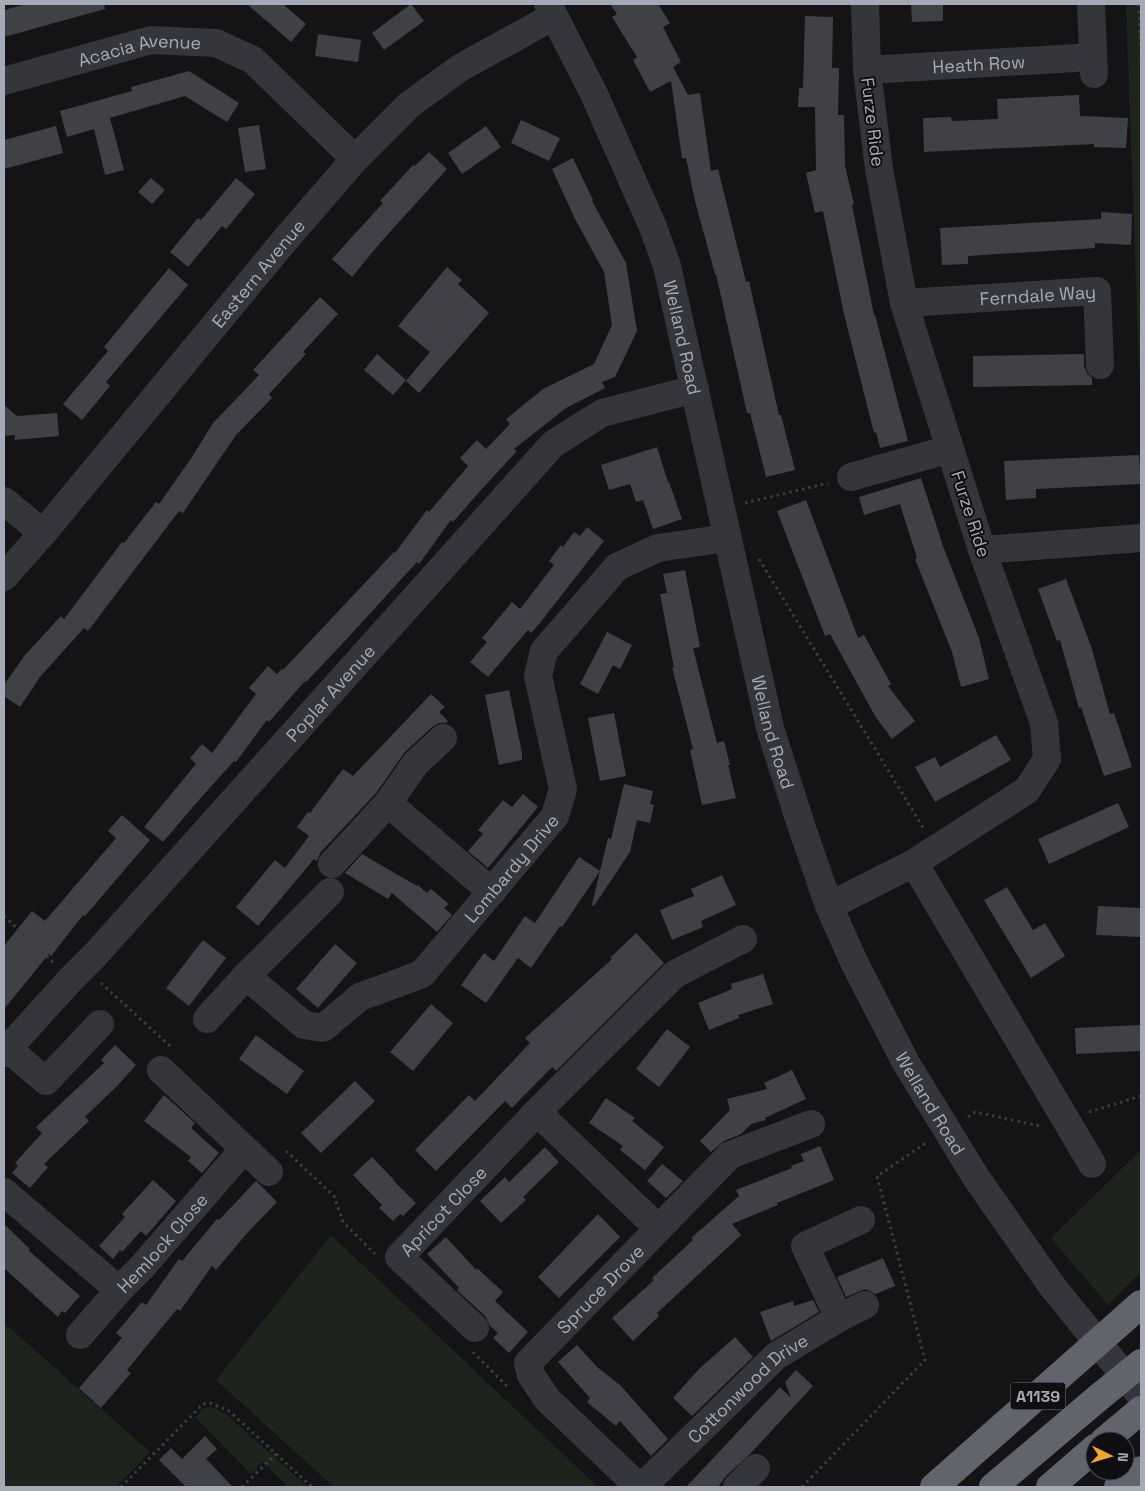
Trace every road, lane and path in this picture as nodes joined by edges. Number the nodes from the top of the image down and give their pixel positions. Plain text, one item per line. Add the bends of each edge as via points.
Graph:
1 (865, 4) edge
2 (1091, 4) edge
3 (1139, 4) edge
4 (551, 10) edge
5 (1141, 60) edge
6 (867, 70) junction
7 (4, 81) edge
8 (355, 159) junction
9 (904, 303) junction
10 (1100, 365) dead end
11 (694, 389) junction
12 (950, 449) junction
13 (851, 477) joint
14 (722, 498) junction
15 (4, 501) edge
16 (43, 533) junction
17 (727, 538) junction
18 (1141, 538) edge
19 (982, 550) junction
20 (758, 557) dead end
21 (4, 577) edge
22 (443, 738) dead end
23 (388, 803) junction
24 (936, 849) junction
25 (914, 863) junction
26 (332, 864) dead end
27 (330, 892) dead end
28 (492, 892) junction
29 (829, 906) junction
30 (4, 916) edge
31 (743, 939) dead end
32 (246, 976) junction
33 (71, 979) junction
34 (98, 981) dead end
35 (207, 1019) dead end
36 (100, 1024) dead end
37 (6, 1051) edge
38 (166, 1058) joint
39 (537, 1112) junction
40 (811, 1124) dead end
41 (279, 1145) dead end
42 (244, 1149) junction
43 (1092, 1164) dead end
44 (269, 1172) dead end
45 (4, 1192) edge
46 (861, 1220) dead end
47 (658, 1228) junction
48 (378, 1257) dead end
49 (120, 1290) junction
50 (1141, 1304) edge
51 (865, 1305) dead end
52 (839, 1318) junction
53 (80, 1335) dead end
54 (472, 1338) joint
55 (1141, 1363) edge
56 (511, 1390) dead end
57 (1141, 1396) edge
58 (1141, 1410) edge
59 (1116, 1431) edge
60 (276, 1454) junction
61 (1085, 1457) edge
62 (1141, 1470) edge
63 (121, 1487) edge
64 (242, 1487) edge
65 (312, 1487) edge
66 (640, 1487) edge
67 (934, 1487) edge
68 (993, 1487) edge
69 (1050, 1487) edge
70 (1118, 1487) edge

1 - 6 street, Furze Ride
2 - 6 street, Heath Row via 1093,66
3 - 5 path
4 - 8 street, Eastern Avenue via 409,105
4 - 11 street, Welland Road via 594,94 653,227 667,266
6 - 9 street, Furze Ride via 879,169
7 - 8 street, Acacia Avenue via 151,40 216,43 253,60
8 - 16 street, Eastern Avenue
9 - 10 street, Ferndale Way via 1097,291
9 - 12 street, Furze Ride
11 - 14 street, Welland Road
11 - 33 street, Poplar Avenue via 602,413 553,444
12 - 13 street
12 - 19 street, Furze Ride
13 - 14 path
14 - 17 street, Welland Road
15 - 16 street
16 - 21 street, Eastern Avenue
17 - 28 street, Lombardy Drive via 658,548 617,567 544,651 538,676 563,790 555,816
17 - 29 street, Welland Road via 770,728
18 - 19 street
19 - 24 street, Furze Ride via 1044,723 1047,759 1027,790
20 - 24 path
22 - 23 street via 416,763
23 - 26 street
23 - 28 street
24 - 25 street, Furze Ride
25 - 29 street, Furze Ride
25 - 43 street
27 - 32 street
28 - 32 street, Lombardy Drive via 422,974 360,997 322,1038
29 - 57 street, Welland Road via 906,1063 977,1179 1052,1286
30 - 33 path
31 - 39 street, Apricot Close via 675,974
32 - 35 street
33 - 37 street, Poplar Avenue
34 - 38 path
36 - 37 street via 46,1081
38 - 42 street
39 - 47 street
39 - 54 street, Apricot Close via 399,1257
40 - 47 street, Spruce Drove via 730,1155
41 - 48 path via 334,1196 343,1222
42 - 44 street
42 - 49 street, Hemlock Close
45 - 49 street, Hemlock Close
46 - 52 street via 805,1246
47 - 66 street, Spruce Drove via 528,1363 531,1376 547,1399
49 - 53 street
50 - 67 highway, A1139
51 - 52 street, Cottonwood Drive
52 - 66 street, Cottonwood Drive via 776,1356
54 - 56 path
55 - 68 highway, A1139
58 - 59 highway
60 - 63 path via 229,1410 210,1403 203,1404
60 - 64 path
60 - 65 path
61 - 69 highway
62 - 70 highway

